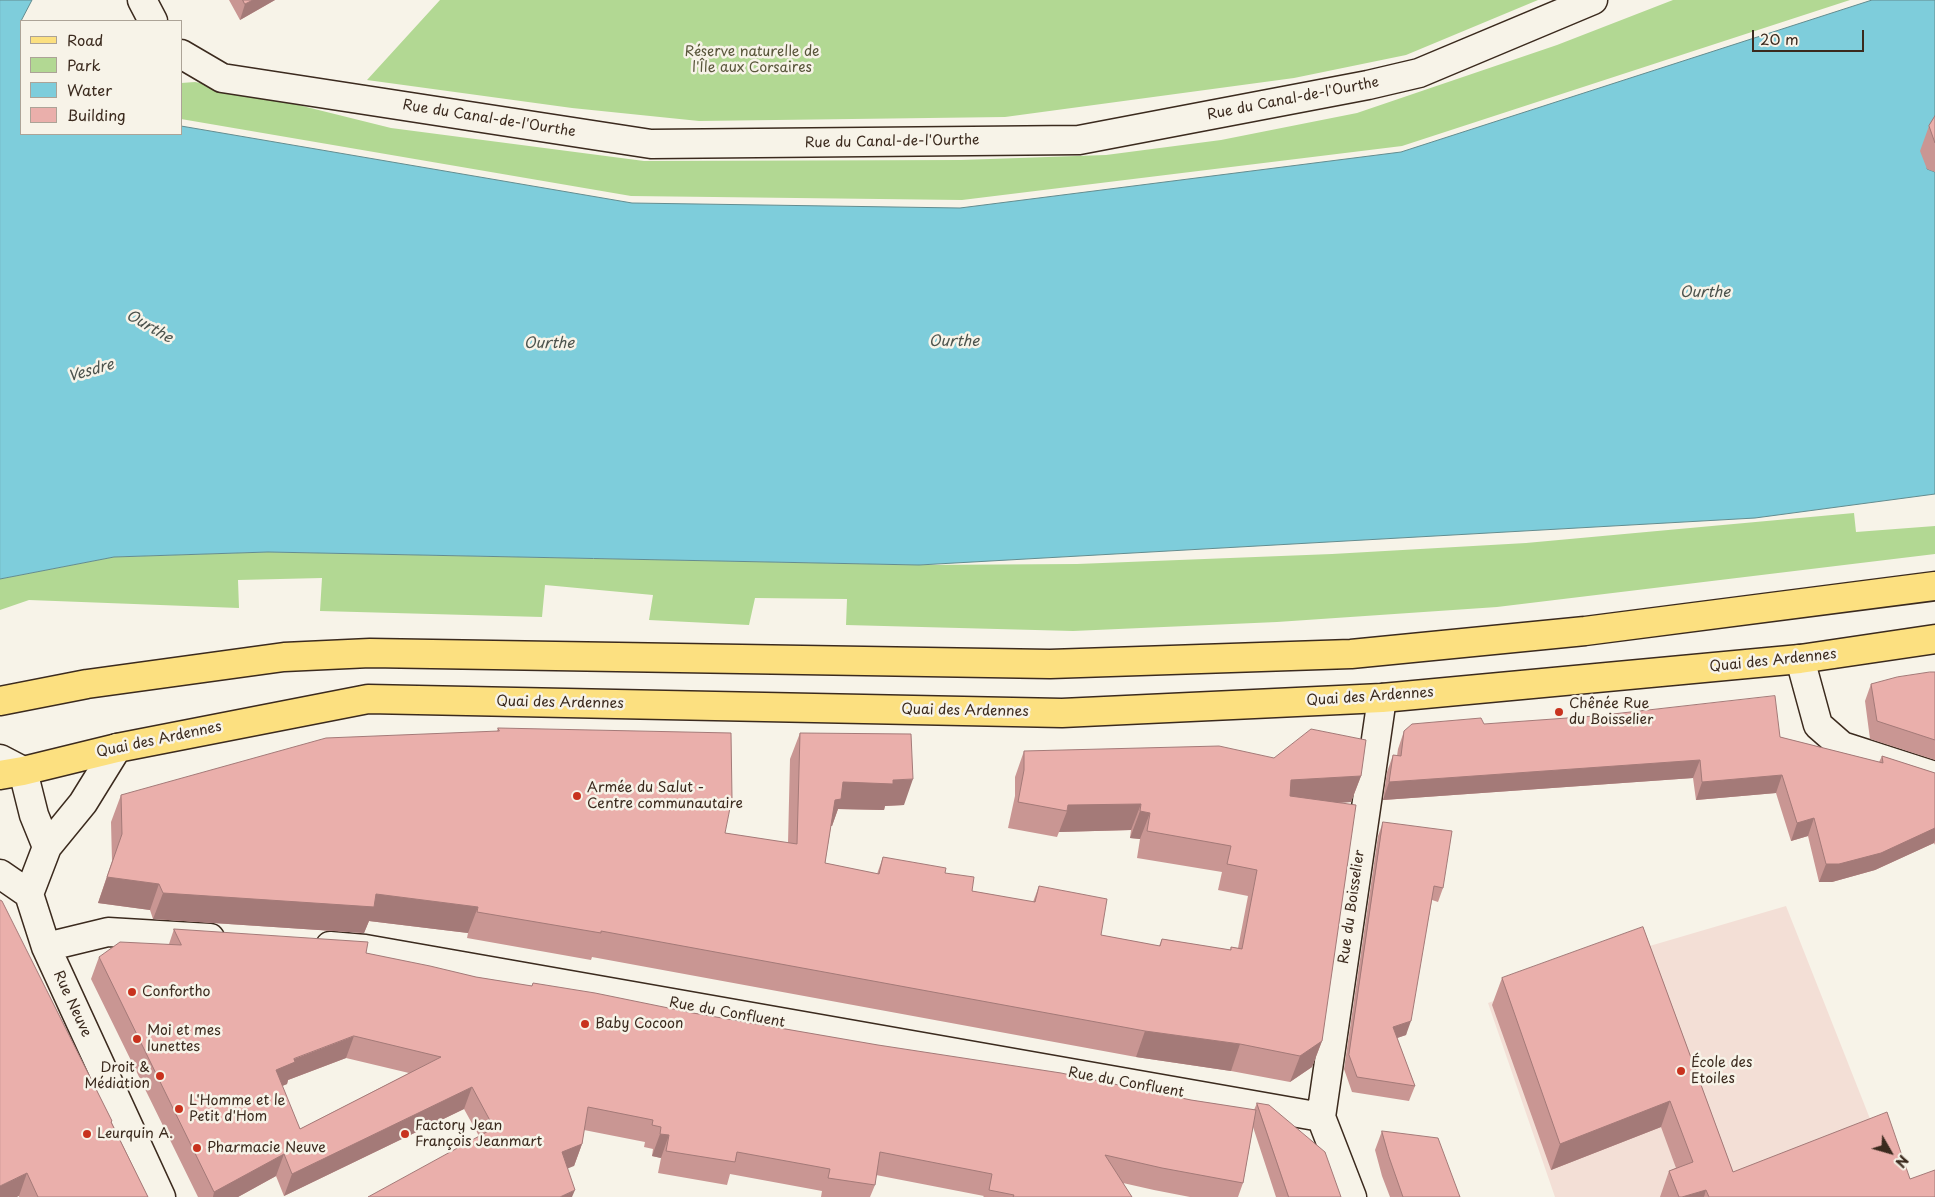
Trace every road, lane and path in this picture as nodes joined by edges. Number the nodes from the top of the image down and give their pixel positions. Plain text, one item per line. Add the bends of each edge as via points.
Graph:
1 (142, 0) edge
2 (1593, 0) edge
3 (152, 20) edge
4 (182, 55) edge
5 (1935, 586) edge
6 (1935, 639) edge
7 (1800, 659) junction
8 (1382, 698) junction
9 (0, 702) edge
10 (117, 748) junction
11 (8, 768) edge
12 (1935, 776) edge
13 (47, 847) junction
14 (0, 874) edge
15 (29, 894) junction
16 (237, 940) edge
17 (306, 945) edge
18 (46, 947) junction
19 (1321, 1117) junction
20 (161, 1197) edge
21 (1352, 1197) edge

1 - 3 street
2 - 4 street, Rue du Canal-de-l'Ourthe via 1418,73 1078,140 651,144 222,78
5 - 9 main road via 1595,630 1352,654 1050,664 370,653 274,659 87,684
6 - 7 main road, Quai des Ardennes
7 - 8 main road, Quai des Ardennes
7 - 12 street via 1818,725 1842,746
8 - 10 main road, Quai des Ardennes via 1062,713 368,699
8 - 19 street, Rue du Boisselier
10 - 11 main road, Quai des Ardennes
10 - 13 street via 84,803
11 - 13 street via 34,815
13 - 15 street
14 - 15 street
15 - 18 street, Rue Neuve
16 - 18 street via 108,932
17 - 19 street, Rue du Confluent via 375,950
18 - 20 street, Rue Neuve
19 - 21 street

